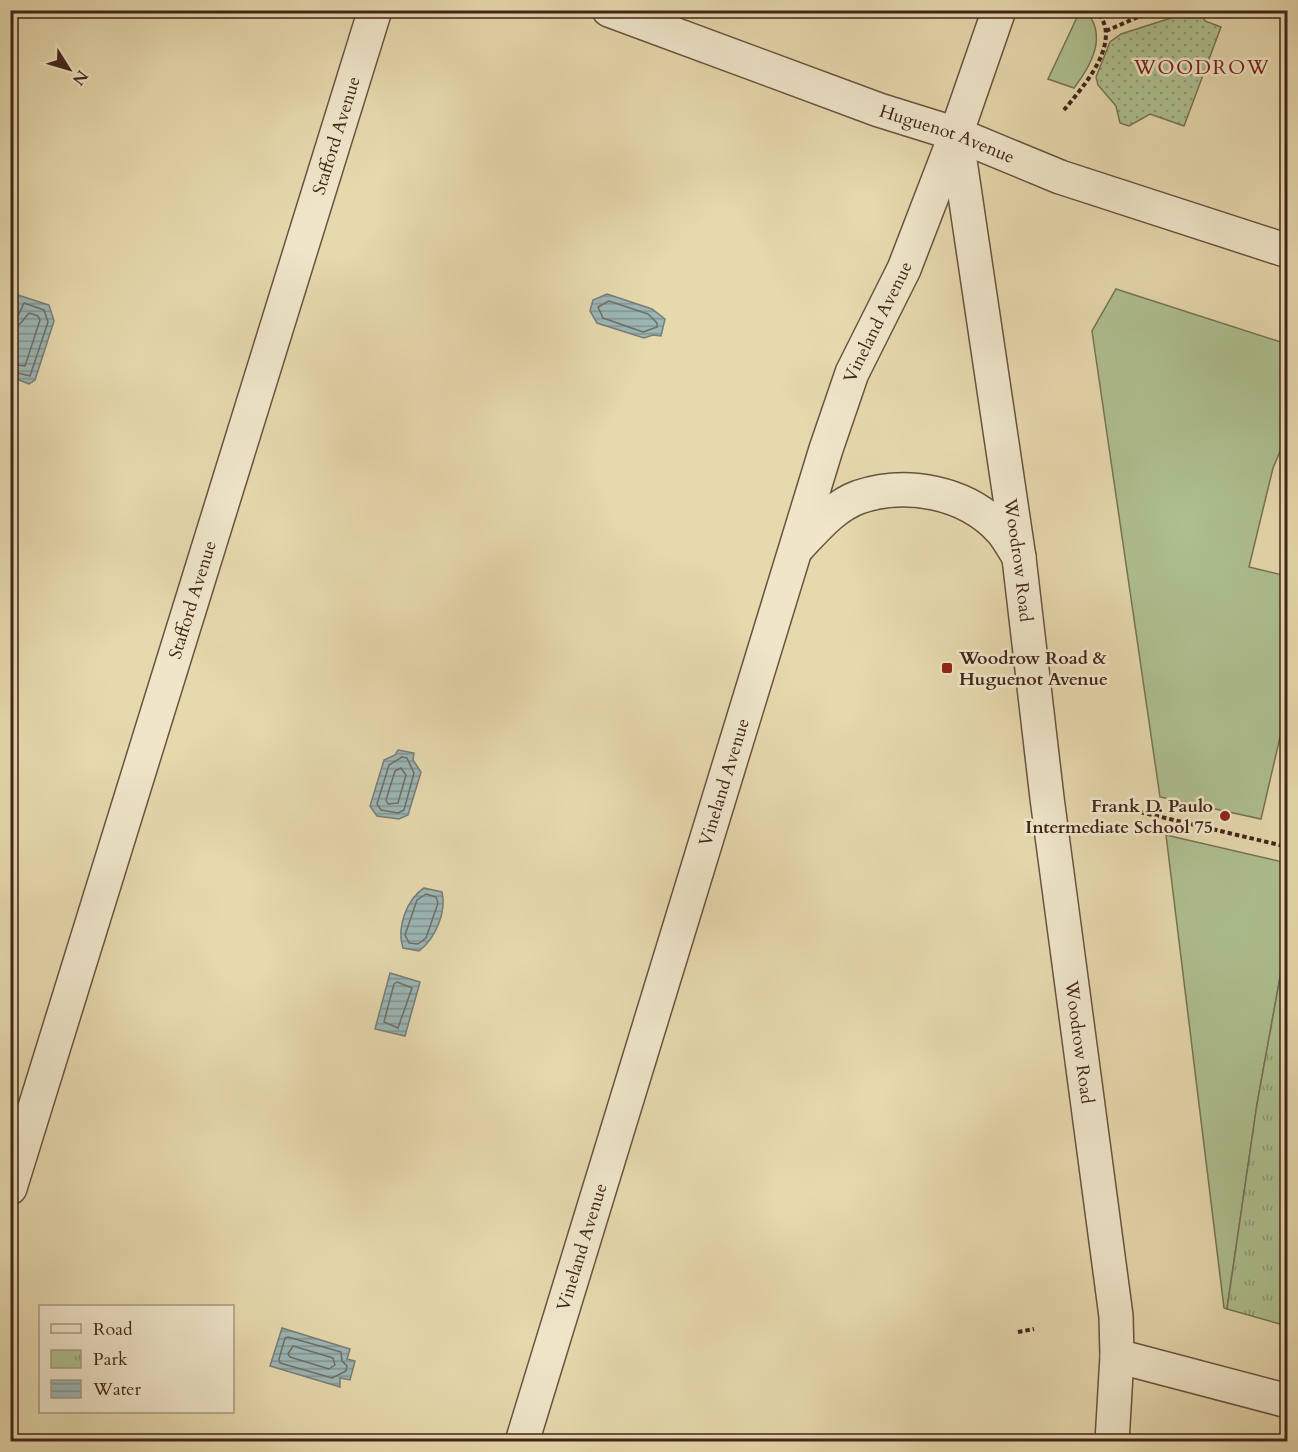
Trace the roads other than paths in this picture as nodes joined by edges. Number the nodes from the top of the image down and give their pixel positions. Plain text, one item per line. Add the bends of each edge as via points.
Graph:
1 (375, 10) edge
2 (609, 10) edge
3 (999, 10) edge
4 (956, 134) junction
5 (1287, 251) edge
6 (798, 547) junction
7 (1019, 558) junction
8 (10, 1188) edge
9 (1117, 1356) junction
10 (1287, 1401) edge
11 (522, 1442) edge
12 (1112, 1442) edge

1 - 8 street, Stafford Avenue
2 - 4 street, Huguenot Avenue via 879,110
3 - 4 street, Woodrow Road
4 - 5 street, Huguenot Avenue via 1060,177
4 - 6 street, Vineland Avenue via 913,247 852,373
4 - 7 street, Woodrow Road
6 - 7 street via 826,517 858,497 909,489 940,493 976,510 1000,530
6 - 11 street, Vineland Avenue
7 - 9 street, Woodrow Road via 1116,1316
9 - 10 street
9 - 12 street, Woodrow Road

